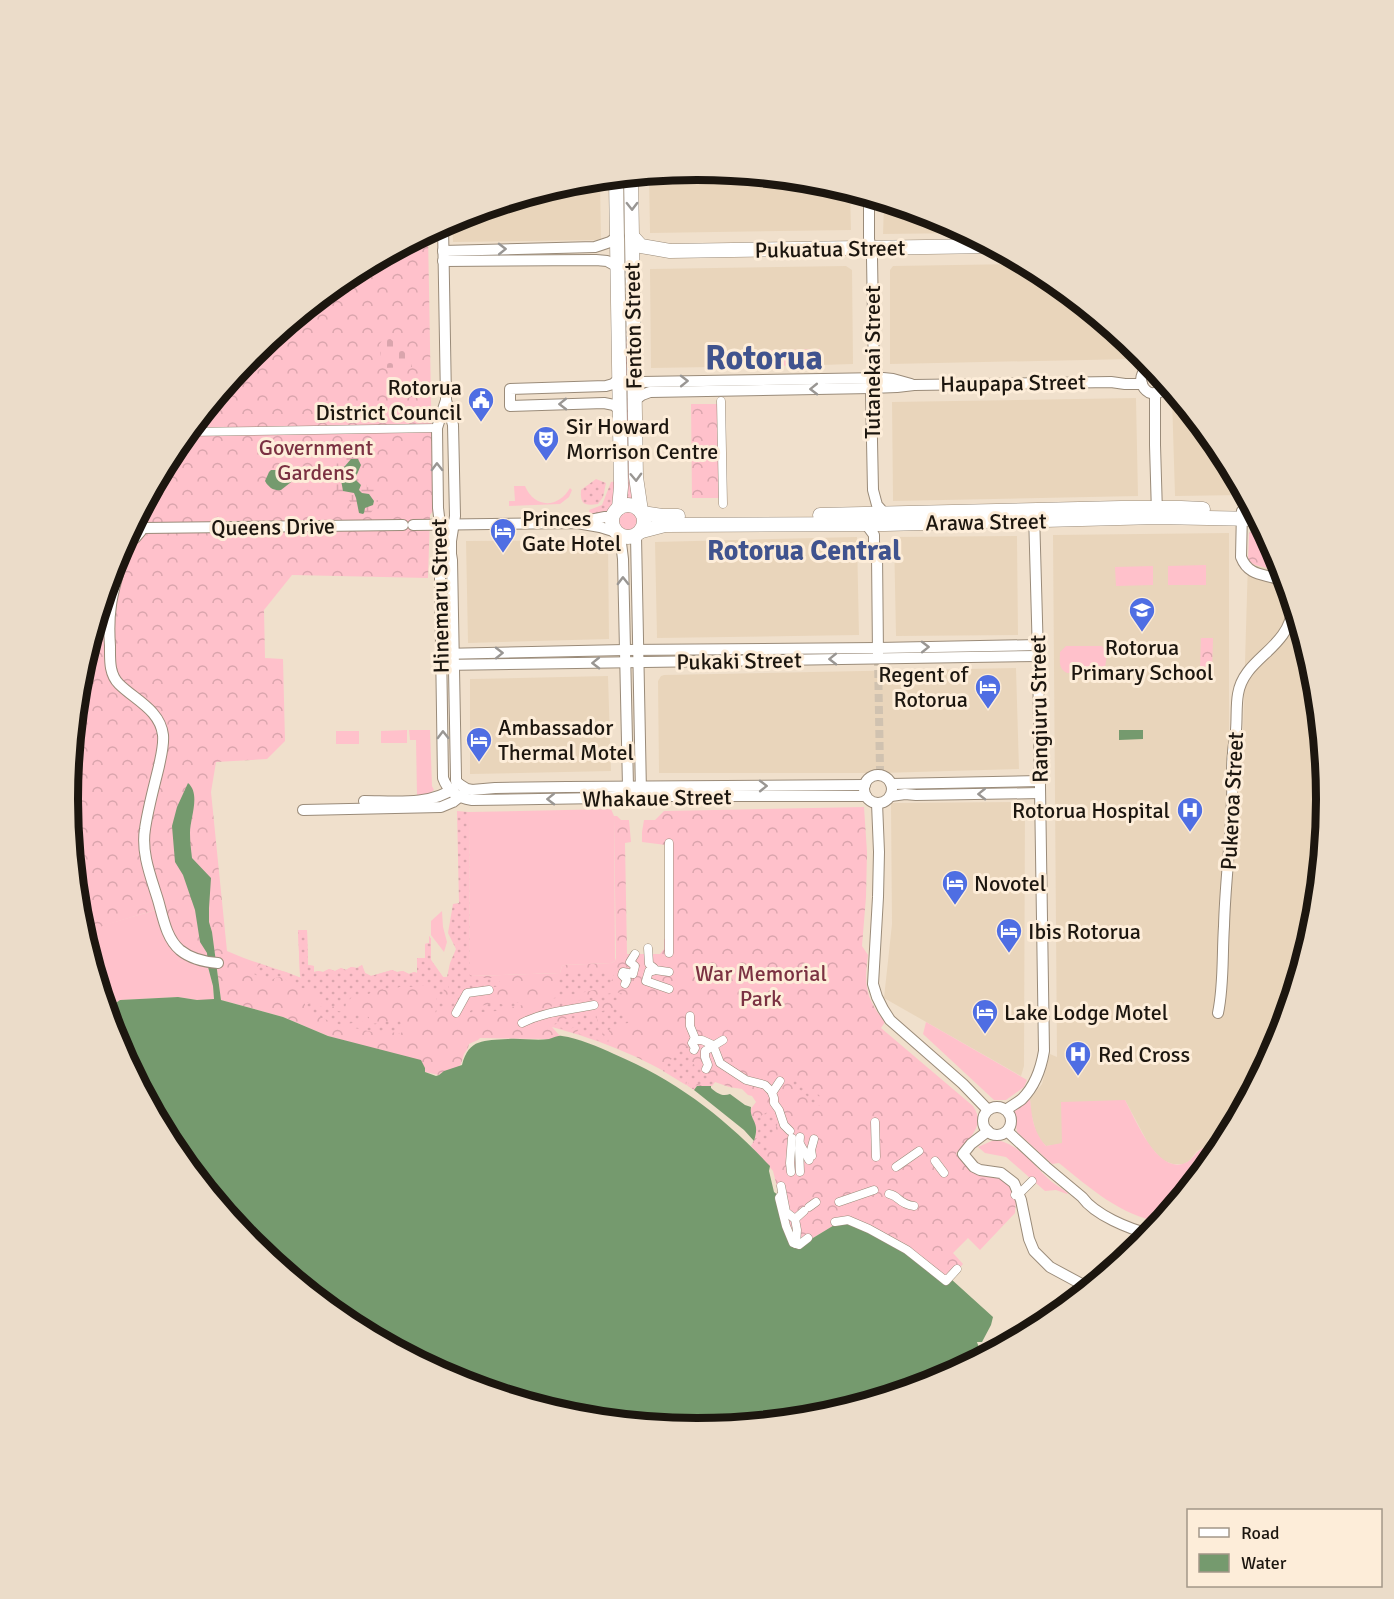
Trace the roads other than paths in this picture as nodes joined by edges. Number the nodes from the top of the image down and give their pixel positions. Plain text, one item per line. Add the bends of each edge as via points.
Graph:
1 (631, 185) edge
2 (617, 186) edge
3 (868, 205) edge
4 (443, 235) edge
5 (975, 246) edge
6 (870, 248) junction
7 (627, 250) junction
8 (443, 256) junction
9 (634, 368) junction
10 (1144, 372) edge
11 (618, 380) junction
12 (1142, 380) junction
13 (872, 383) junction
14 (1162, 391) edge
15 (1155, 393) junction
16 (446, 400) junction
17 (634, 401) junction
18 (720, 401) dead end
19 (620, 410) junction
20 (437, 428) junction
21 (200, 432) edge
22 (873, 490) junction
23 (723, 504) dead end
24 (641, 512) junction
25 (1157, 512) junction
26 (616, 513) junction
27 (1246, 513) edge
28 (1246, 514) edge
29 (1034, 516) junction
30 (864, 519) junction
31 (885, 519) junction
32 (144, 523) edge
33 (577, 523) junction
34 (440, 525) junction
35 (454, 525) junction
36 (639, 533) junction
37 (618, 534) junction
38 (877, 554) junction
39 (1274, 577) edge
40 (112, 598) edge
41 (1290, 622) edge
42 (624, 650) junction
43 (638, 650) junction
44 (1038, 650) junction
45 (454, 653) junction
46 (878, 653) junction
47 (441, 659) junction
48 (625, 662) junction
49 (638, 662) junction
50 (454, 665) junction
51 (1040, 781) junction
52 (891, 784) junction
53 (459, 790) junction
54 (635, 791) junction
55 (866, 791) junction
56 (1040, 793) junction
57 (891, 795) junction
58 (877, 803) junction
59 (303, 806) dead end
60 (669, 843) dead end
61 (648, 948) dead end
62 (669, 953) dead end
63 (634, 954) dead end
64 (218, 963) dead end
65 (655, 970) junction
66 (669, 972) dead end
67 (625, 984) dead end
68 (669, 989) dead end
69 (489, 990) dead end
70 (594, 1005) dead end
71 (456, 1013) dead end
72 (1218, 1013) dead end
73 (690, 1017) dead end
74 (522, 1023) dead end
75 (723, 1040) dead end
76 (713, 1045) junction
77 (694, 1046) junction
78 (705, 1057) junction
79 (706, 1069) dead end
80 (780, 1081) dead end
81 (772, 1092) junction
82 (988, 1110) junction
83 (1006, 1110) junction
84 (875, 1122) dead end
85 (988, 1131) junction
86 (1007, 1131) junction
87 (796, 1137) junction
88 (814, 1139) dead end
89 (920, 1151) dead end
90 (876, 1157) dead end
91 (935, 1161) dead end
92 (896, 1167) dead end
93 (796, 1172) dead end
94 (944, 1173) dead end
95 (1032, 1181) dead end
96 (874, 1190) dead end
97 (889, 1194) dead end
98 (1016, 1194) junction
99 (1082, 1197) junction
100 (839, 1202) dead end
101 (914, 1206) dead end
102 (810, 1207) dead end
103 (795, 1219) junction
104 (835, 1222) dead end
105 (1146, 1226) edge
106 (1140, 1231) edge
107 (808, 1238) dead end
108 (796, 1244) junction
109 (957, 1269) dead end
110 (1082, 1284) edge

1 -> 7 main road, Fenton Street
2 - 7 main road, Fenton Street
3 - 6 street, Tutanekai Street
4 - 8 street, Hinemaru Street
5 - 6 main road, Pukuatua Street
6 - 7 main road, Pukuatua Street
6 - 13 street, Tutanekai Street
8 -> 7 street, Pukuatua Street via 603,246
7 - 8 street, Pukuatua Street via 607,261
7 - 9 main road, Fenton Street
7 - 11 main road, Fenton Street
8 - 16 street, Hinemaru Street
9 -> 13 street, Haupapa Street via 642,382
9 - 17 main road, Fenton Street
10 - 12 street
11 - 19 main road, Fenton Street
19 -> 11 street via 604,403 510,406 510,389 606,386
12 - 13 street, Haupapa Street via 1125,384 914,385 893,379
12 - 15 street via 1147,391
13 -> 17 street, Haupapa Street via 650,392
13 - 22 street, Tutanekai Street
14 - 15 street
15 - 25 street
16 - 20 street, Hinemaru Street
16 - 35 street, Hinemaru Street via 453,425
17 -> 24 main road, Fenton Street via 636,487
18 - 23 street
19 - 26 main road, Fenton Street via 621,487
20 - 21 street
34 -> 20 street, Hinemaru Street
22 - 30 street, Tutanekai Street
22 - 31 street, Tutanekai Street
24 - 26 main road via 624,506
24 - 30 main road, Arawa Street via 662,516
24 - 36 main road via 645,519
25 - 27 main road, Arawa Street via 1181,508
25 - 29 main road, Arawa Street
26 - 33 street
26 - 37 main road via 613,528
28 - 39 street via 1241,557 1244,564 1251,571
29 - 31 main road, Arawa Street
29 - 44 street, Rangiuru Street
30 - 31 main road, Arawa Street
30 - 36 main road, Arawa Street via 665,525
30 - 38 street via 874,535
31 - 38 street
32 - 34 street, Queens Drive
33 - 35 street
33 - 37 street
34 - 35 street
34 - 47 street, Hinemaru Street
35 - 45 street, Hinemaru Street
36 - 37 main road via 631,538
36 - 43 street
42 -> 37 street via 623,560
38 - 46 street
40 - 64 street via 112,674 152,712 163,733 145,830 146,856 165,927 179,949 191,957
41 - 72 street, Pukeroa Street via 1279,642 1248,671 1238,693
42 - 43 street, Pukaki Street
45 -> 42 street, Pukaki Street
42 - 48 street
43 - 46 street, Pukaki Street
43 - 49 street
44 - 46 street, Pukaki Street
44 - 51 street, Rangiuru Street
45 - 47 street, Pukaki Street
45 - 50 street, Hinemaru Street
46 -> 49 street, Pukaki Street
47 - 50 street, Pukaki Street
53 -> 47 street, Hinemaru Street via 446,786 443,778
48 - 49 street, Pukaki Street
48 -> 50 street, Pukaki Street
48 - 54 street
49 - 54 street via 640,741
50 - 53 street, Hinemaru Street
51 - 52 street
51 - 56 street, Rangiuru Street
52 - 55 street via 879,776 870,778
52 - 57 street
53 - 54 street, Whakaue Street
53 - 59 street, Whakaue Street via 425,800
54 - 55 street, Whakaue Street
55 - 58 street
56 -> 57 street
56 - 83 street, Rangiuru Street via 1044,1051 1031,1087
57 - 58 street
58 - 82 street via 879,886 873,971 877,997 890,1020
60 - 62 street
61 - 65 street via 649,964
63 - 67 street via 630,962 635,966 633,974 622,975 627,980
65 - 66 street
65 - 68 street via 649,971 646,981 650,987
69 - 71 street via 465,994
70 - 74 street via 550,1012
73 - 77 street
75 - 76 street
76 - 77 street via 702,1040
76 - 78 street via 705,1051
76 - 81 street via 720,1063
77 - 78 street
78 - 79 street
80 - 81 street
81 - 87 street via 784,1125
82 - 83 street
82 - 85 street via 984,1123
83 - 86 street via 1011,1120
84 - 90 street
85 - 86 street via 996,1135
85 - 98 street via 963,1154 974,1167 1003,1174 1014,1183
86 - 99 street
87 - 88 street via 811,1158
87 - 93 street
89 - 92 street
91 - 94 street
95 - 98 street
96 - 100 street
97 - 101 street
98 - 110 street via 1034,1251 1050,1267
99 - 105 street
99 - 106 street via 1113,1220
102 - 103 street
103 - 108 street
103 - 108 street via 786,1212 781,1190 782,1214
104 - 109 street via 848,1220 869,1229 907,1250 946,1281
107 - 108 street

